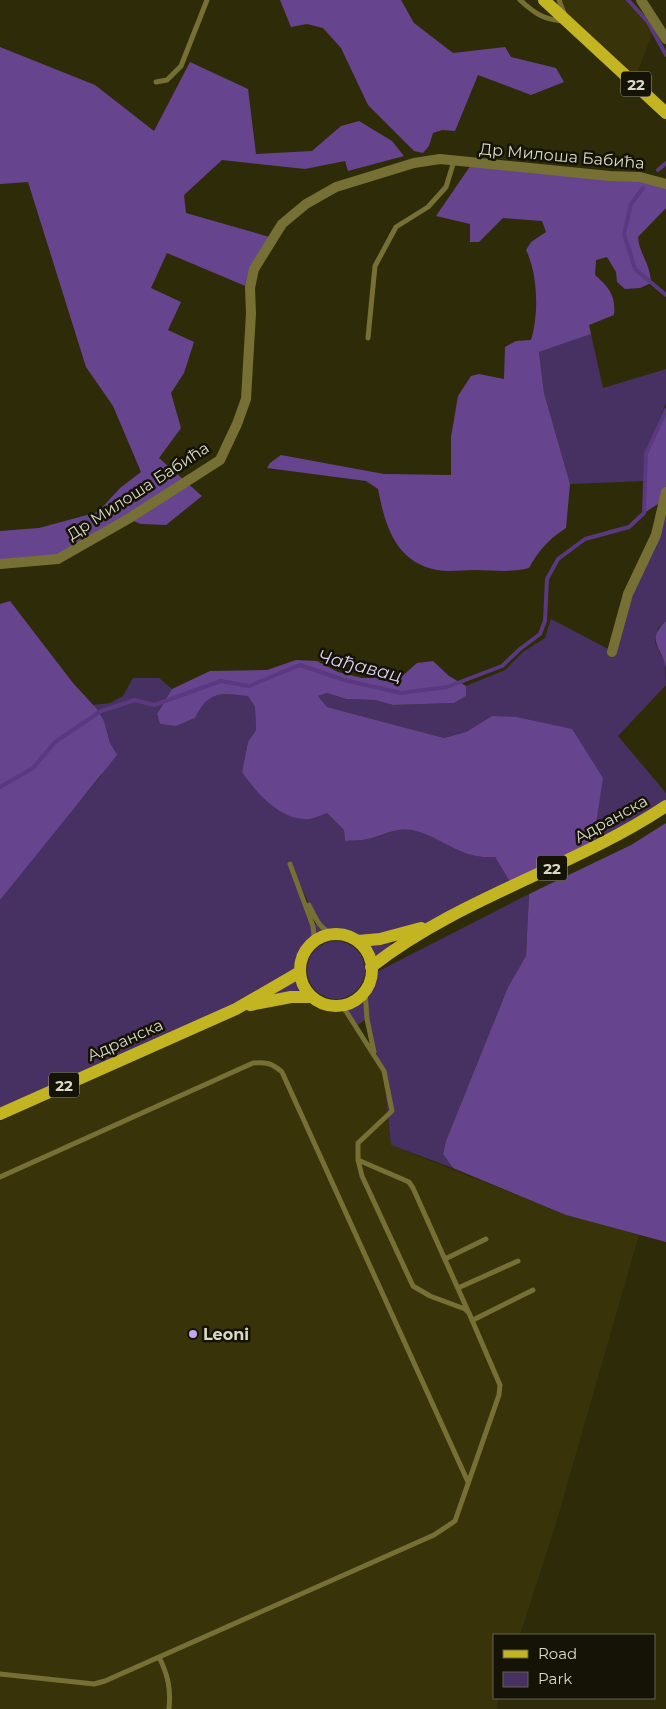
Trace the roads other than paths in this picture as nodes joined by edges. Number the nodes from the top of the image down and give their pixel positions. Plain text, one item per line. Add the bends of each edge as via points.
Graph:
1 (207, 0) edge
2 (520, 0) edge
3 (544, 0) edge
4 (559, 0) edge
5 (643, 2) edge
6 (567, 21) junction
7 (666, 39) edge
8 (156, 82) dead end
9 (666, 113) edge
10 (454, 160) junction
11 (666, 184) edge
12 (368, 338) dead end
13 (666, 492) edge
14 (0, 564) edge
15 (612, 652) dead end
16 (666, 806) edge
17 (290, 864) dead end
18 (300, 887) junction
19 (436, 925) junction
20 (333, 934) junction
21 (358, 941) junction
22 (309, 945) junction
23 (371, 967) junction
24 (300, 972) junction
25 (365, 991) junction
26 (312, 997) junction
27 (342, 1005) junction
28 (236, 1009) junction
29 (375, 1055) junction
30 (0, 1114) edge
31 (358, 1160) junction
32 (0, 1178) edge
33 (486, 1239) dead end
34 (445, 1259) junction
35 (518, 1261) dead end
36 (458, 1288) junction
37 (533, 1290) dead end
38 (469, 1313) junction
39 (473, 1320) junction
40 (468, 1482) junction
41 (159, 1657) junction
42 (0, 1674) edge
43 (169, 1709) edge

1 - 8 lane via 181,66 167,80
2 - 6 lane via 537,15 549,20
3 - 6 main road, 22
4 - 6 lane
5 - 7 street
6 - 9 main road, 22
10 - 11 street, Др Милоша Бабића via 610,176 640,176
10 - 12 lane via 446,188 428,207 396,227 375,266
10 - 14 street, Др Милоша Бабића via 414,163 336,187 306,204 282,224 254,269 250,288 251,331 246,399 220,460 58,559
13 - 15 street via 656,535 628,594
16 - 19 main road, Адранска / 22 via 578,856 495,893
17 - 18 lane
18 - 20 lane via 318,923
18 - 22 lane via 314,926 314,936
19 - 21 main road, Адранска / 22
19 - 23 main road, Адранска / 22
20 - 21 main road, 22
20 - 22 main road
21 - 23 main road via 366,950
22 - 24 main road
23 - 25 main road
24 - 26 main road
24 - 28 main road, Адранска / 22
25 - 27 main road
25 - 29 lane
26 - 27 main road, 22 via 330,1005
26 - 28 main road, Адранска / 22 via 282,998
27 - 29 lane
28 - 30 main road, Адранска / 22
29 - 31 lane via 384,1071 392,1111 362,1137 358,1143
31 - 34 lane via 409,1182
31 - 38 lane via 362,1176 413,1286 430,1296 465,1308
32 - 40 lane via 253,1064 265,1062 275,1066 282,1072
33 - 34 lane
34 - 36 lane
35 - 36 lane
36 - 38 lane
37 - 39 lane
38 - 39 lane
39 - 40 lane via 500,1385
40 - 41 lane via 455,1521 446,1528
41 - 42 lane via 94,1684
41 - 43 lane via 171,1691

